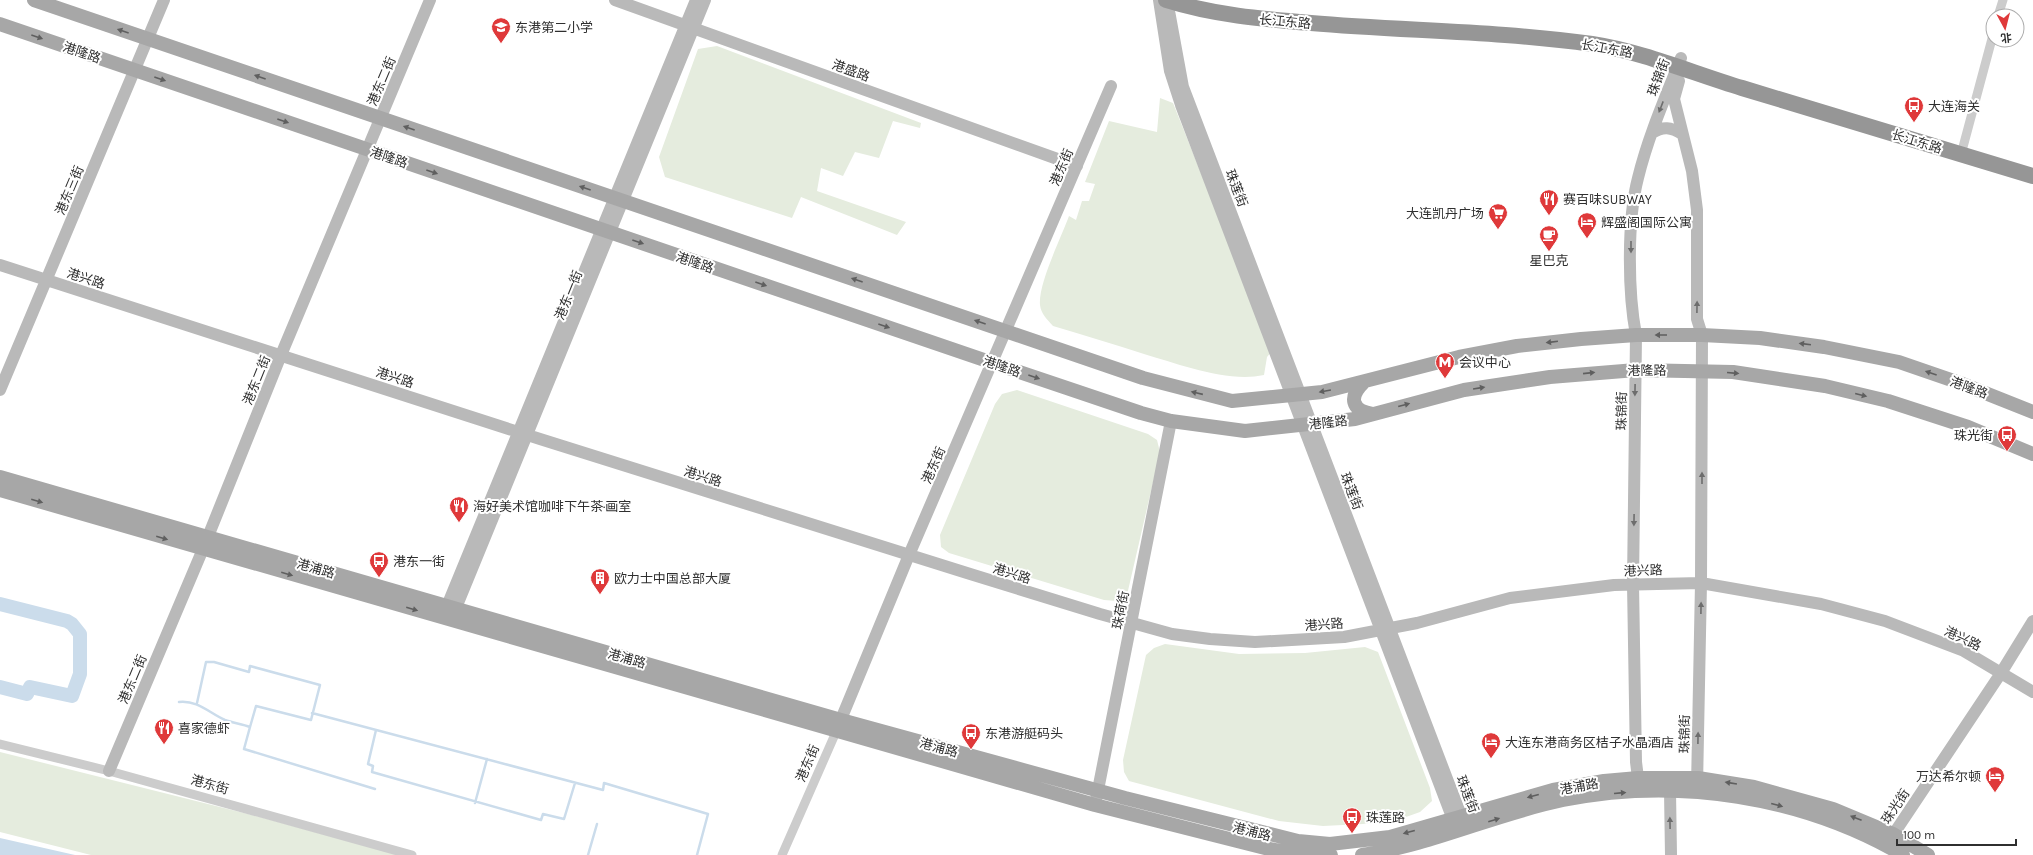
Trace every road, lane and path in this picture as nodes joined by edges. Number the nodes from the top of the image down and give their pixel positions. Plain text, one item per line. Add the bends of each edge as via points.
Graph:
1 (34, 0) edge
2 (164, 0) edge
3 (430, 0) edge
4 (615, 0) edge
5 (696, 0) edge
6 (705, 0) edge
7 (1165, 0) edge
8 (1195, 0) edge
9 (0, 24) edge
10 (689, 27) junction
11 (148, 39) junction
12 (1990, 48) edge
13 (1681, 64) junction
14 (134, 70) junction
15 (1111, 86) dead end
16 (381, 118) junction
17 (1652, 134) junction
18 (1682, 134) junction
19 (1963, 147) junction
20 (368, 150) junction
21 (1077, 166) junction
22 (2033, 168) edge
23 (2033, 176) edge
24 (618, 199) junction
25 (605, 231) junction
26 (0, 265) edge
27 (46, 280) junction
28 (1006, 332) junction
29 (1702, 335) junction
30 (1636, 336) junction
31 (281, 355) junction
32 (993, 363) junction
33 (1636, 370) junction
34 (1703, 371) junction
35 (1363, 383) junction
36 (0, 390) edge
37 (1295, 395) junction
38 (2033, 412) edge
39 (1372, 414) junction
40 (1171, 421) junction
41 (1307, 424) junction
42 (523, 433) junction
43 (2033, 454) edge
44 (0, 477) edge
45 (0, 490) edge
46 (206, 543) junction
47 (909, 555) junction
48 (1701, 583) junction
49 (1633, 584) junction
50 (450, 611) junction
51 (2033, 621) edge
52 (1132, 623) junction
53 (1385, 629) junction
54 (2001, 673) junction
55 (2033, 692) edge
56 (838, 726) junction
57 (0, 744) edge
58 (109, 771) junction
59 (1638, 778) junction
60 (1698, 785) junction
61 (1643, 791) junction
62 (1670, 791) junction
63 (1097, 798) junction
64 (1459, 822) junction
65 (1890, 840) junction
66 (412, 855) edge
67 (782, 855) edge
68 (1331, 855) edge
69 (1362, 855) edge
70 (1671, 855) edge
71 (1903, 855) edge
72 (1928, 855) edge

11 -> 1 main road, 港隆路
2 - 11 main road, 港东三街
3 - 16 main road, 港东二街
4 - 10 main road, 港盛路
5 - 10 main road, 港东一街
6 - 10 main road, 港东一街
7 - 13 highway, 长江东路 via 1200,10 1251,18 1495,34 1588,44
7 - 37 main road, 珠莲街 via 1184,87
8 - 13 highway, 长江东路 via 1272,12 1546,30 1596,36 1641,45
9 -> 14 main road, 港隆路
10 - 21 main road, 港盛路
10 - 24 main road, 港东一街
11 - 14 main road, 港东三街
16 -> 11 main road, 港隆路
12 - 19 street
13 -> 17 main road, 珠锦街
13 - 18 main road, 珠锦街 via 1674,99
13 - 19 highway, 长江东路 via 1741,79
13 - 23 highway, 长江东路 via 1738,87
14 -> 20 main road, 港隆路
14 - 27 main road, 港东三街
15 - 21 main road, 港东街
16 - 20 main road, 港东二街
24 -> 16 main road, 港隆路
17 - 18 main road via 1667,127
17 -> 30 main road, 珠锦街 via 1637,180 1632,210 1632,312
29 -> 18 main road, 珠锦街 via 1697,319 1696,195
19 - 22 highway, 长江东路
20 -> 25 main road, 港隆路
20 - 31 main road, 港东二街
21 - 28 main road, 港东街
24 - 25 main road, 港东一街
28 -> 24 main road, 港隆路
25 -> 32 main road, 港隆路
25 - 42 main road, 港东一街
26 - 27 main road, 港兴路
27 - 31 main road, 港兴路
27 - 36 main road, 港东三街
28 - 32 main road, 港东街
37 -> 28 main road, 港隆路 via 1232,401 1143,378
29 -> 30 main road, 港隆路
29 - 34 main road, 珠锦街
38 -> 29 main road, 港隆路 via 1892,360 1824,346 1760,338
30 - 33 main road, 珠锦街
30 -> 35 main road, 港隆路 via 1581,339 1510,348 1453,358
31 - 42 main road, 港兴路
31 - 46 main road, 港东二街
32 -> 40 main road, 港隆路
32 - 47 main road, 港东街
33 - 34 main road, 港隆路
39 -> 33 main road, 港隆路 via 1437,396 1493,386 1591,372
33 -> 49 main road, 珠锦街
34 -> 43 main road, 港隆路 via 1740,373 1825,386 1888,401 1968,427
48 -> 34 main road, 珠锦街
35 -> 37 main road, 港隆路
35 - 39 main road via 1355,392 1355,405 1362,412
37 - 41 main road, 珠莲街
39 - 41 main road, 港隆路 via 1344,421
40 - 41 main road, 港隆路 via 1245,431
40 - 52 main road, 珠荷街
41 - 53 main road, 珠莲街
42 - 47 main road, 港兴路
42 - 50 main road, 港东一街
44 - 46 main road, 港浦路
45 -> 46 main road, 港浦路
46 - 50 main road, 港浦路
46 - 58 main road, 港东二街
47 - 52 main road, 港兴路
47 - 56 main road, 港东街
48 - 49 main road, 港兴路
48 - 54 main road, 港兴路 via 1820,604 1885,621 1964,651
60 -> 48 main road, 珠锦街
49 - 53 main road, 港兴路 via 1510,598
49 - 59 main road, 珠锦街
50 - 56 main road, 港浦路
51 - 54 main road, 珠光街
52 - 53 main road, 港兴路 via 1172,634 1255,642 1344,638
52 - 63 main road, 珠荷街
53 - 64 main road, 珠莲街
54 - 55 main road, 港兴路
54 - 65 main road, 珠光街
56 - 63 main road, 港浦路
56 - 67 street, 港东街
57 - 58 street, 港东街
58 - 66 street, 港东街
59 - 60 main road, 港浦路
59 - 61 main road, 珠锦街
59 -> 64 main road, 港浦路 via 1553,790
60 - 62 main road, 港浦路
60 - 65 main road, 港浦路 via 1802,812 1858,832
61 - 62 main road, 港浦路
64 -> 61 main road, 港浦路 via 1597,794
70 -> 62 main road
64 -> 63 main road, 港浦路 via 1390,837 1330,844 1271,836
63 - 68 main road, 港浦路 via 1269,850
64 - 69 main road, 港浦路 via 1402,847
65 - 71 main road, 港浦路
65 - 72 main road, 港浦路

